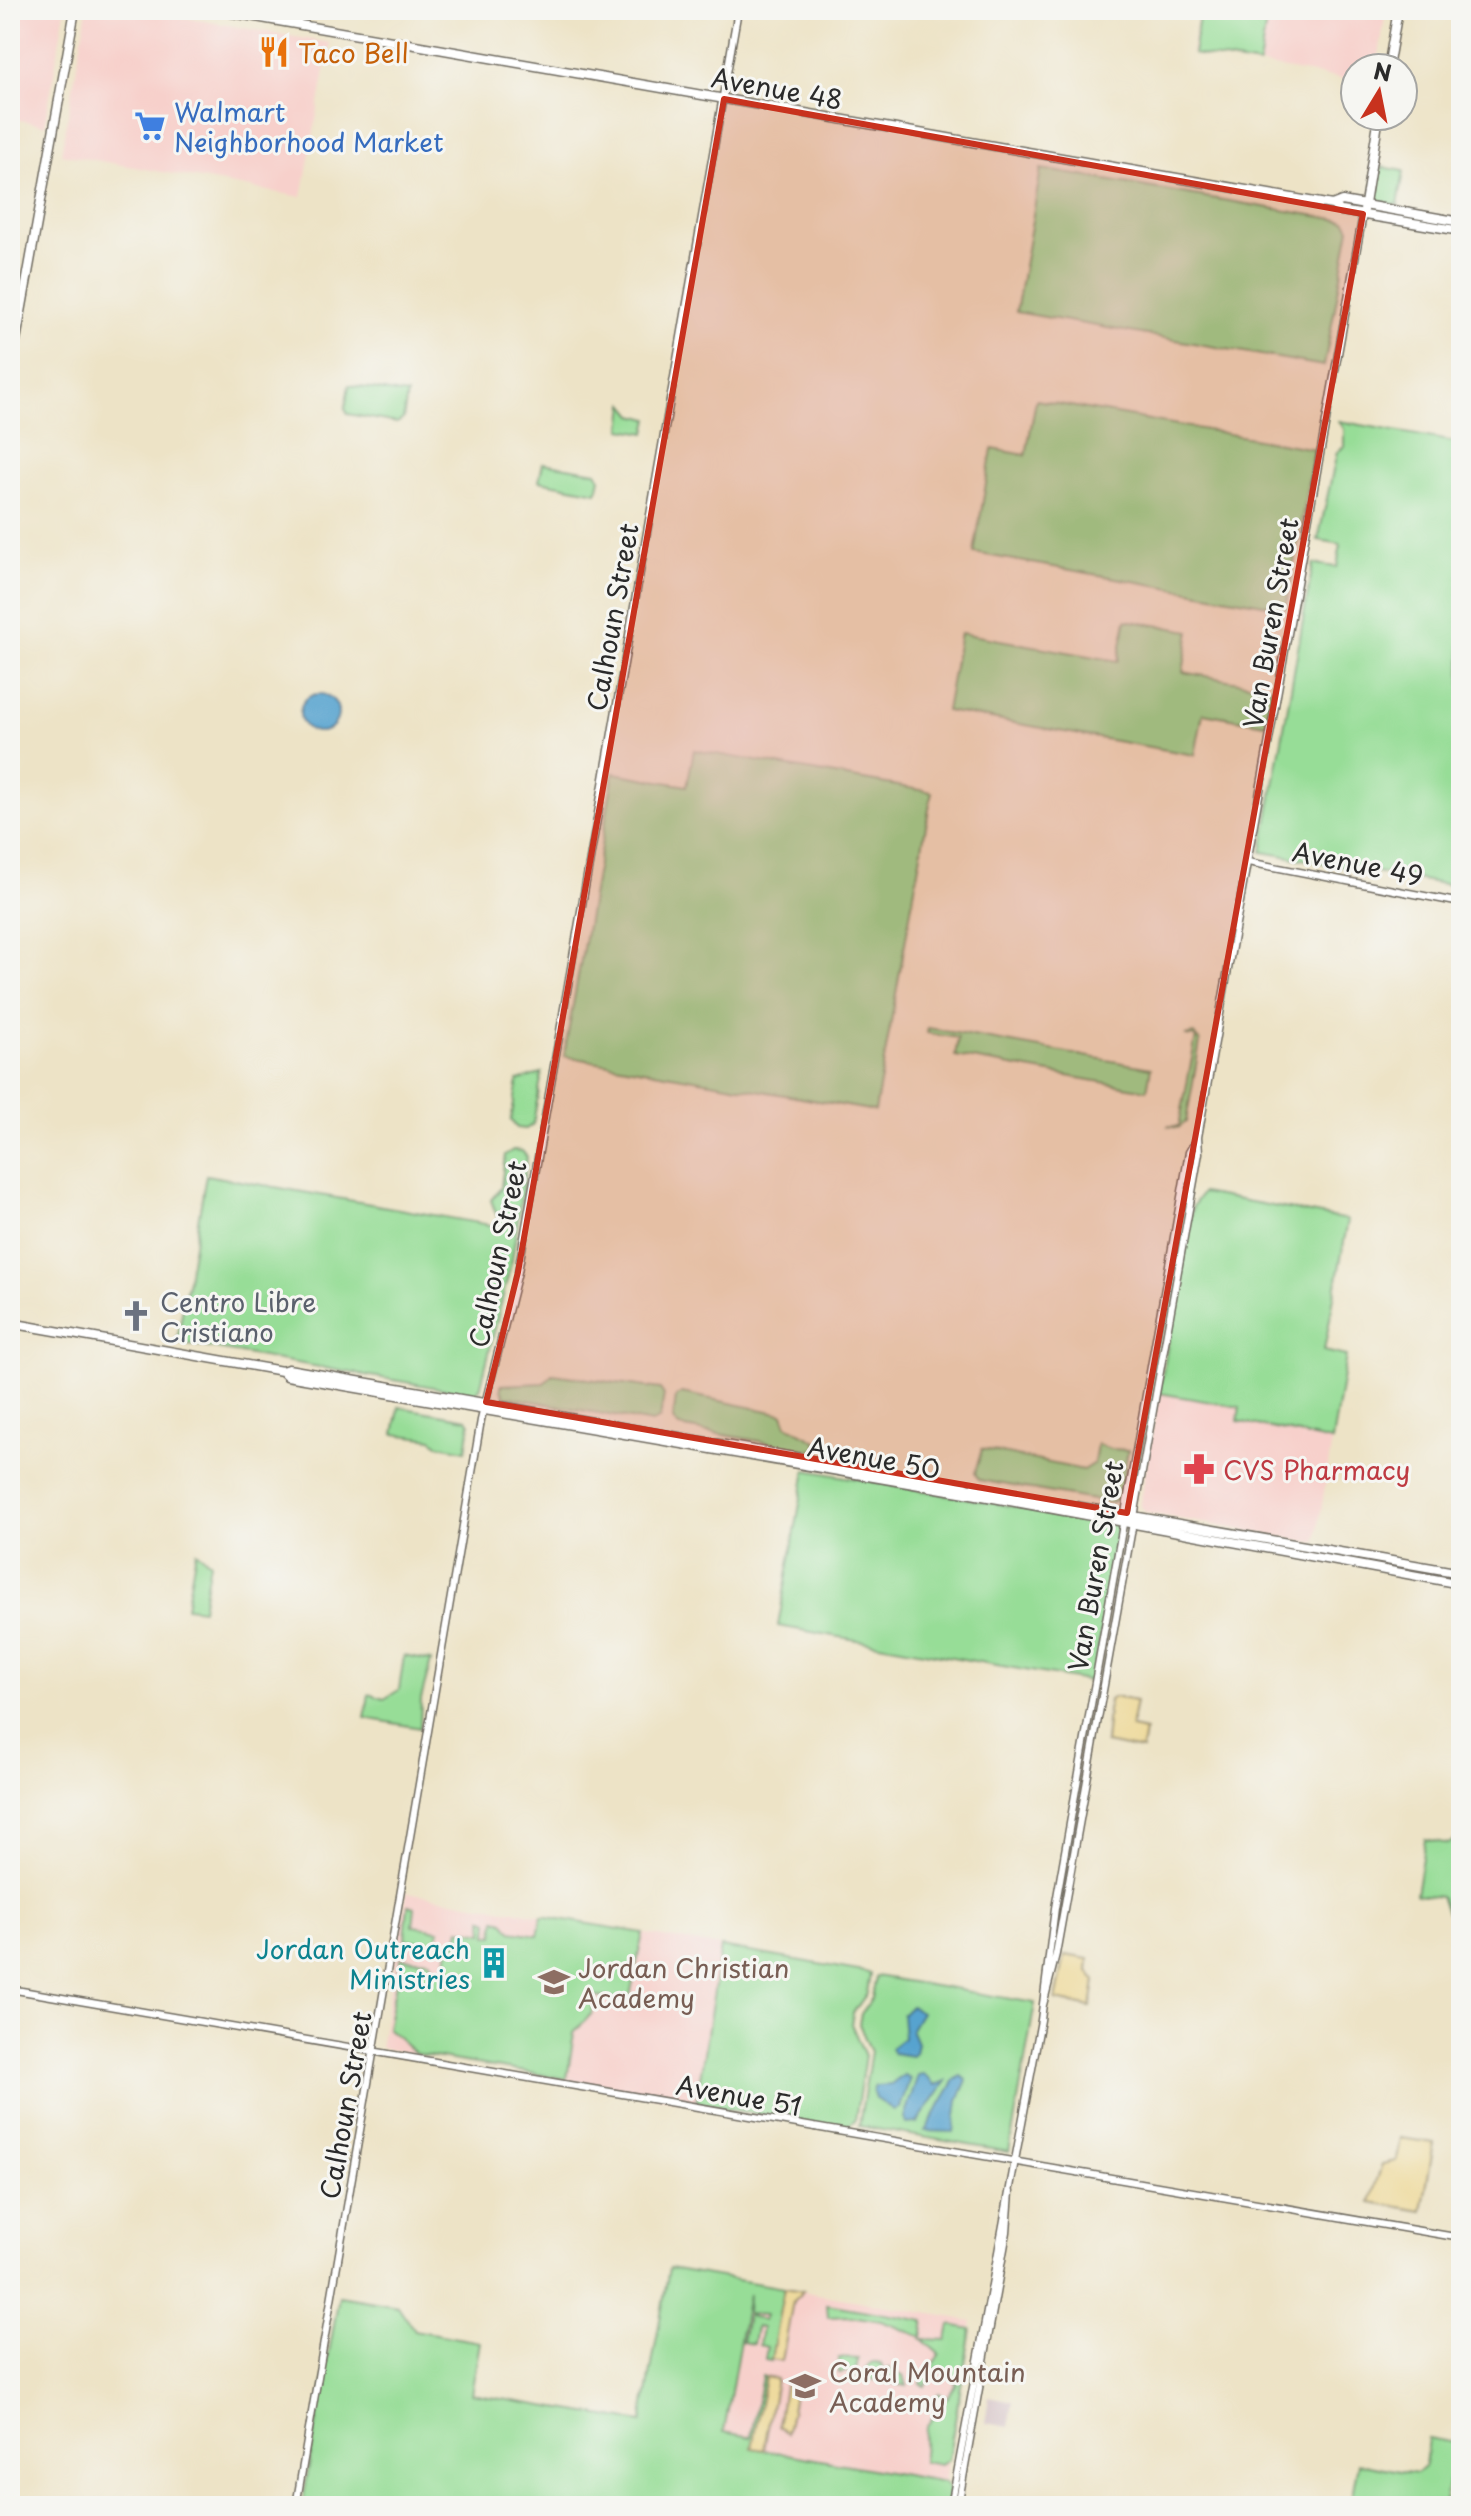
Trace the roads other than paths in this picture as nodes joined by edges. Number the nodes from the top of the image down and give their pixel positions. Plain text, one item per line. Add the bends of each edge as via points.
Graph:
1 (75, 10) edge
2 (215, 10) edge
3 (738, 10) edge
4 (1398, 10) edge
5 (1391, 52) edge
6 (724, 99) junction
7 (1376, 132) edge
8 (1364, 210) junction
9 (1461, 222) edge
10 (1461, 231) edge
11 (10, 374) edge
12 (1248, 862) junction
13 (1461, 903) edge
14 (10, 1323) edge
15 (485, 1406) junction
16 (1129, 1519) junction
17 (1176, 1534) junction
18 (1240, 1534) junction
19 (1308, 1557) junction
20 (1461, 1573) edge
21 (1461, 1584) edge
22 (10, 1989) edge
23 (374, 2052) junction
24 (1015, 2161) junction
25 (1010, 2192) junction
26 (1461, 2238) edge
27 (962, 2437) junction
28 (952, 2478) dead end
29 (296, 2506) edge
30 (951, 2506) edge
31 (958, 2506) edge

1 - 11 main road
2 - 6 main road, Avenue 48
3 - 6 street, Calhoun Street
4 - 5 main road
6 - 8 main road, Avenue 48 via 1332,205 1342,201
6 - 15 street, Calhoun Street via 519,1271
7 - 8 main road, Van Buren Street
8 - 9 main road, Avenue 48
8 - 10 main road, Avenue 48
8 - 12 street, Van Buren Street
12 - 13 street, Avenue 49
12 - 16 street, Van Buren Street
14 - 15 main road, Avenue 50 via 287,1376
15 - 16 main road, Avenue 50
15 - 23 street, Calhoun Street
16 - 17 main road, Avenue 50
16 - 18 main road, Avenue 50
16 - 24 street, Van Buren Street via 1055,1908
17 - 18 main road via 1230,1539
17 - 19 main road, Avenue 50
18 - 19 main road via 1247,1542
18 - 20 main road, Avenue 50
19 - 21 main road, Avenue 50
22 - 23 street, Avenue 51
23 - 24 street, Avenue 51
23 - 29 street, Calhoun Street
24 - 25 street, Van Buren Street
24 - 26 street, Avenue 51
25 - 27 street, Van Buren Street
25 - 31 street, Van Buren Street via 1009,2224
27 - 28 street
27 - 30 street, Van Buren Street

